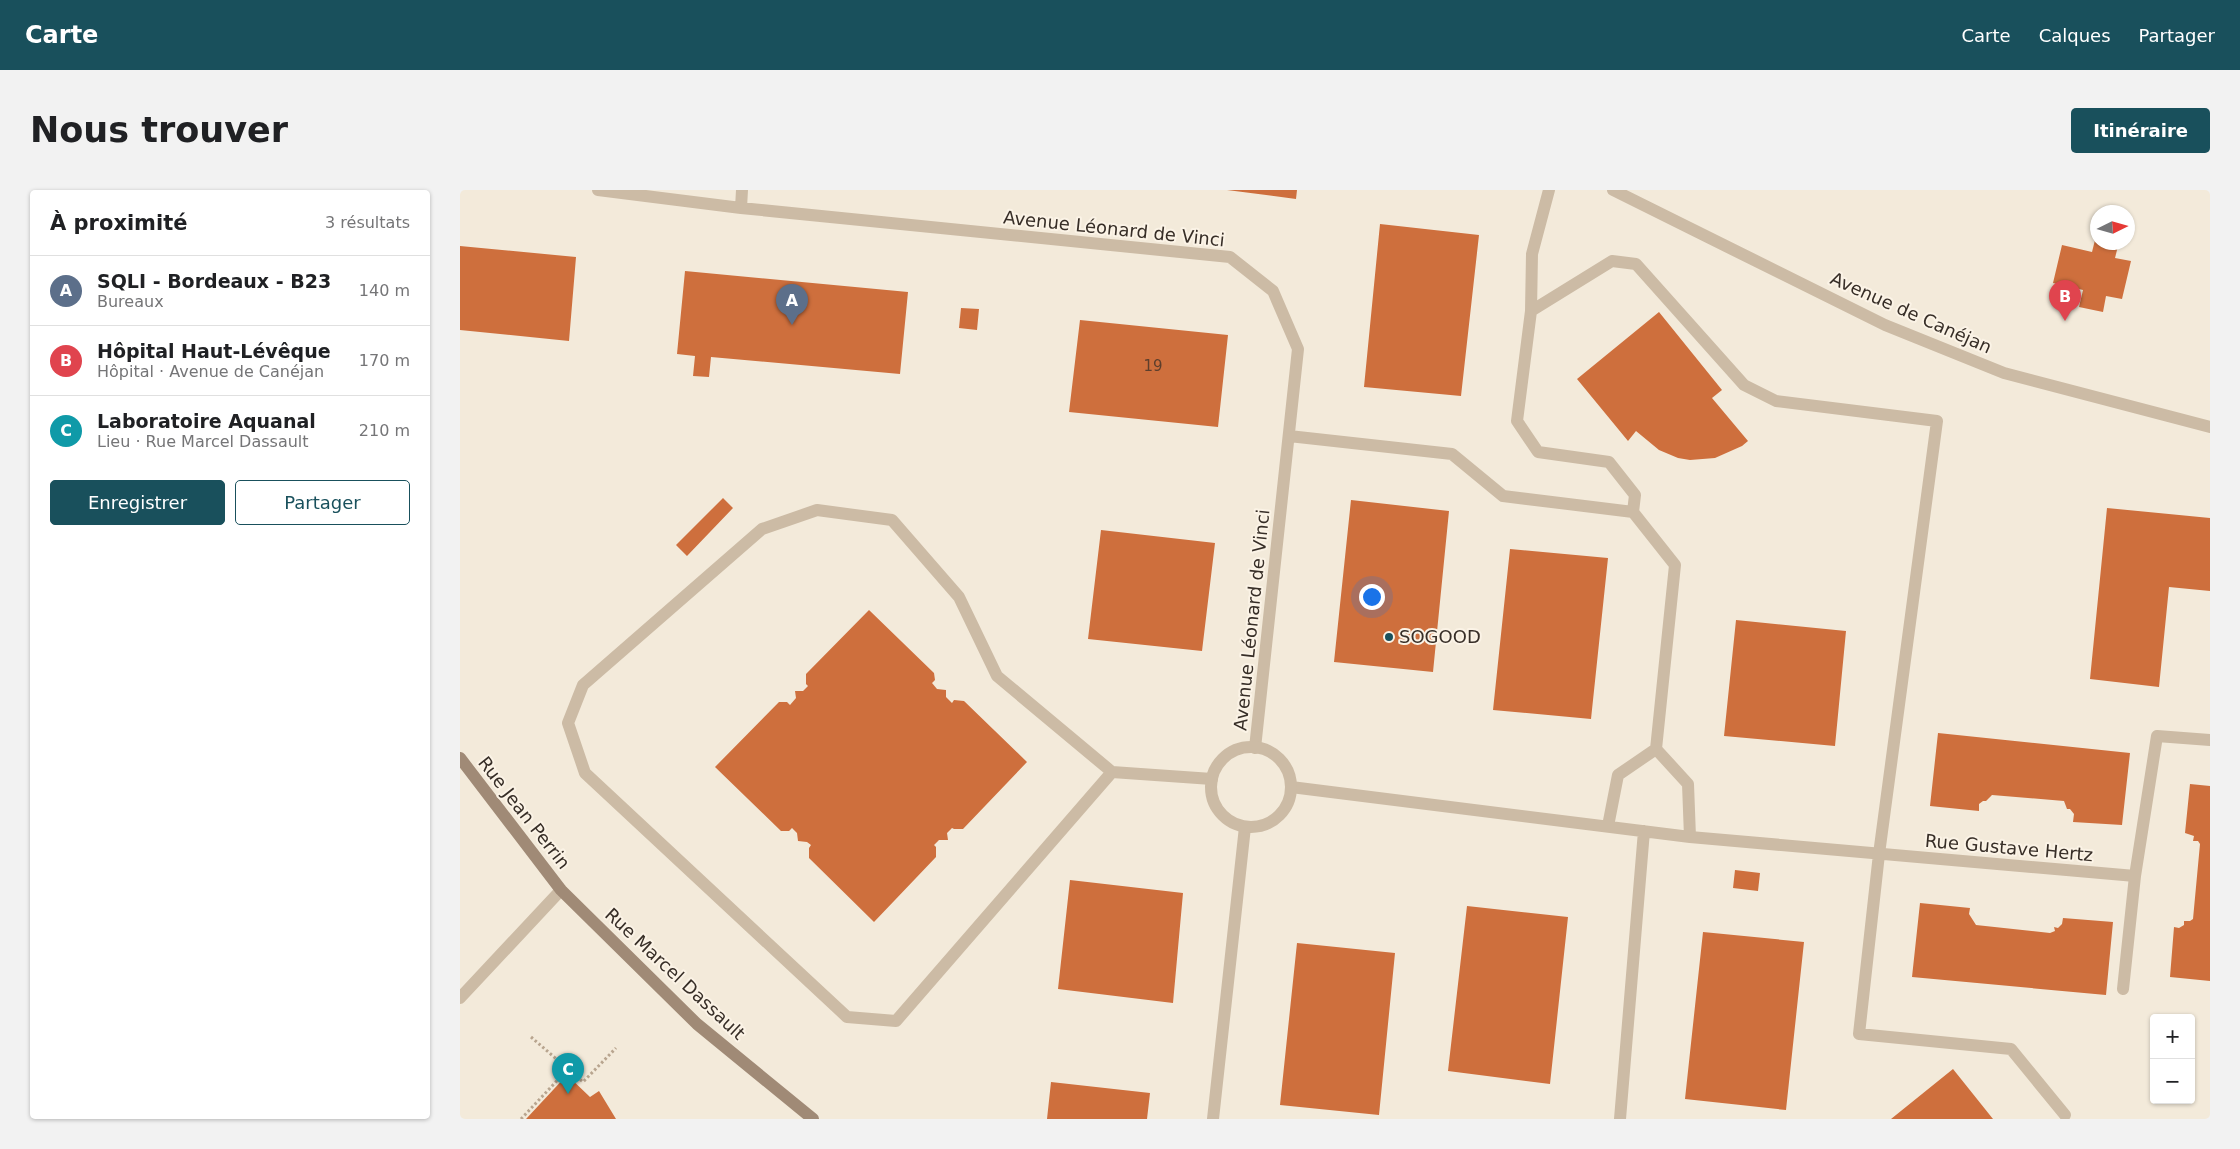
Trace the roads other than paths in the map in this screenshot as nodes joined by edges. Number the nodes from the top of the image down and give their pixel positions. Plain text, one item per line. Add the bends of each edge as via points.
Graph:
1 (598, 190) edge
2 (742, 190) edge
3 (1550, 190) edge
4 (1613, 190) edge
5 (741, 208) junction
6 (1531, 311) junction
7 (2210, 427) edge
8 (1289, 436) junction
9 (1633, 512) junction
10 (2210, 740) edge
11 (1255, 748) junction
12 (1656, 749) junction
13 (460, 758) edge
14 (1112, 772) junction
15 (1212, 780) junction
16 (1291, 787) junction
17 (1608, 826) junction
18 (1245, 827) junction
19 (1644, 831) junction
20 (1690, 837) junction
21 (1879, 854) junction
22 (2135, 876) junction
23 (561, 890) junction
24 (2123, 988) dead end
25 (460, 998) edge
26 (2065, 1115) dead end
27 (813, 1119) edge
28 (1213, 1119) edge
29 (1620, 1119) edge

1 - 5 street, Avenue Léonard de Vinci
2 - 5 street
3 - 6 street via 1532,254
4 - 7 street, Avenue de Canéjan via 1885,325 2004,374
5 - 8 street, Avenue Léonard de Vinci via 1230,257 1273,291 1298,349
6 - 9 street via 1517,421 1538,452 1609,462 1635,495
6 - 21 street via 1612,261 1636,264 1744,386 1776,401 1938,421
8 - 9 street via 1452,454 1503,496
8 - 11 street, Avenue Léonard de Vinci
9 - 12 street via 1675,564
10 - 22 street via 2158,736
11 - 15 street via 1241,748 1226,757 1216,767
11 - 16 street via 1269,752 1282,763
12 - 17 street via 1618,775
12 - 20 street via 1688,784
13 - 23 street, Rue Jean Perrin
14 - 14 street via 896,1021 847,1016 585,774 568,723 583,685 762,529 816,510 892,520 959,597 997,676
14 - 15 street
15 - 18 street via 1213,799 1220,813
16 - 17 street, Rue Gustave Hertz
16 - 18 street via 1286,809 1273,821 1258,827
17 - 19 street, Rue Gustave Hertz
18 - 28 street
19 - 20 street, Rue Gustave Hertz
19 - 29 street
20 - 21 street, Rue Gustave Hertz
21 - 22 street, Rue Gustave Hertz
21 - 26 street via 1859,1034 2011,1049
22 - 24 street
23 - 25 street, Rue Jean Perrin
23 - 27 street, Rue Marcel Dassault via 697,1024

